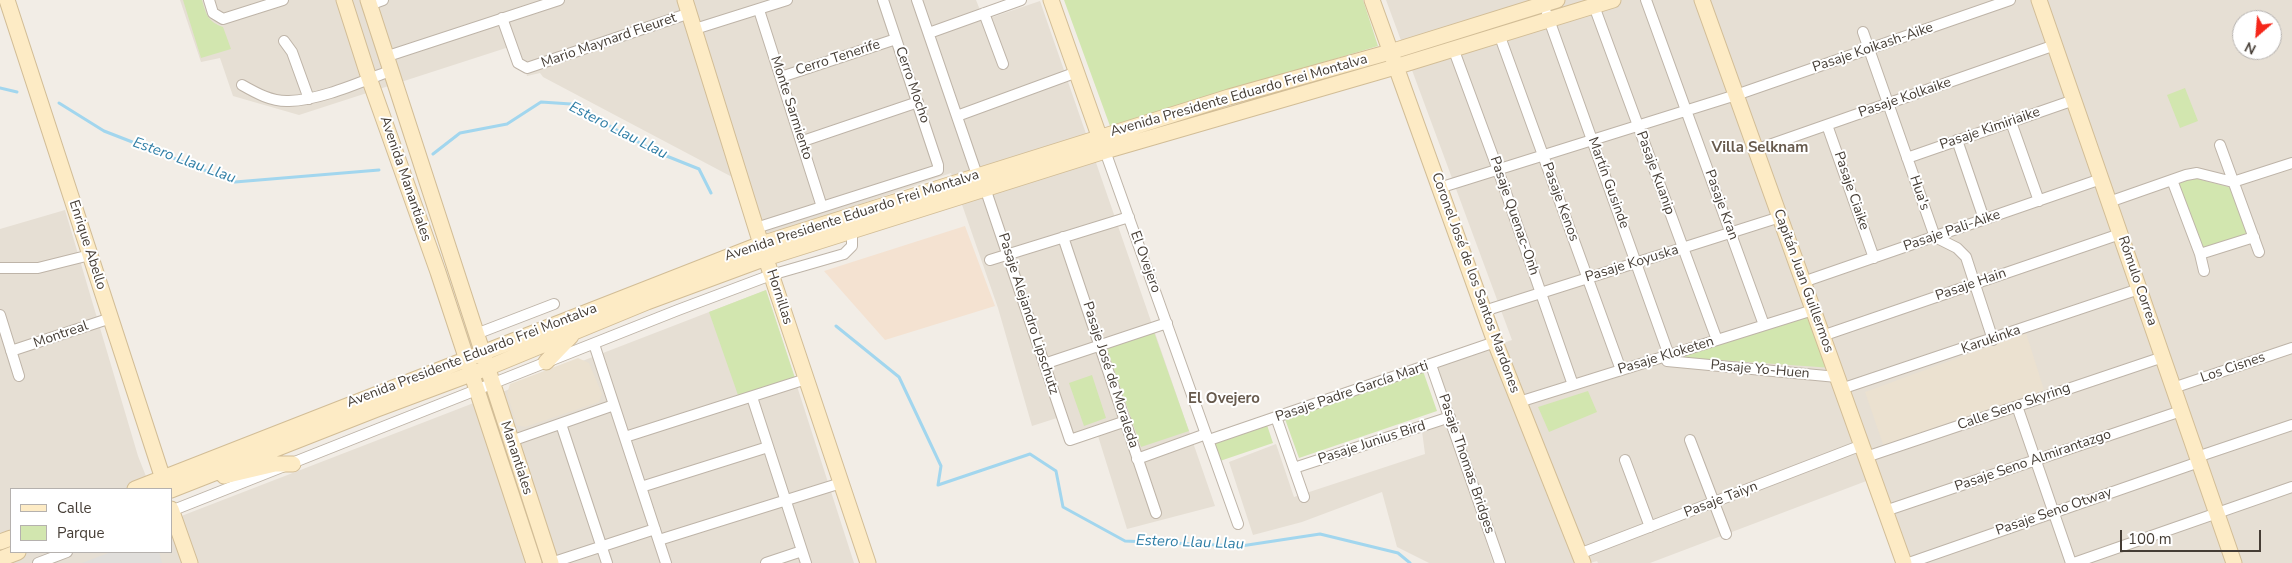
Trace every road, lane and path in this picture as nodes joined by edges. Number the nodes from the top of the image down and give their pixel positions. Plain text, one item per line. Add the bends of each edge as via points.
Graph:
1 (7, 0) edge
2 (209, 0) edge
3 (344, 0) edge
4 (559, 0) edge
5 (788, 0) edge
6 (883, 0) edge
7 (917, 0) edge
8 (1021, 0) edge
9 (1051, 0) edge
10 (1372, 0) edge
11 (1613, 0) edge
12 (1646, 0) edge
13 (1702, 0) edge
14 (2010, 0) edge
15 (2039, 0) edge
16 (280, 1) edge
17 (373, 2) edge
18 (1550, 2) edge
19 (1594, 6) junction
20 (688, 7) edge
21 (758, 10) junction
22 (984, 13) junction
23 (502, 18) junction
24 (1549, 18) junction
25 (695, 30) junction
26 (928, 32) junction
27 (1863, 32) dead end
28 (1499, 34) junction
29 (896, 39) junction
30 (284, 41) dead end
31 (2055, 46) junction
32 (1453, 48) junction
33 (1869, 49) junction
34 (1390, 52) junction
35 (387, 64) junction
36 (1002, 64) dead end
37 (1395, 67) junction
38 (1077, 72) junction
39 (781, 77) junction
40 (369, 78) junction
41 (242, 85) dead end
42 (1736, 95) junction
43 (309, 98) junction
44 (2074, 100) junction
45 (918, 102) junction
46 (1888, 104) junction
47 (1686, 111) junction
48 (957, 116) junction
49 (2011, 122) junction
50 (1828, 124) junction
51 (1638, 126) junction
52 (1593, 140) junction
53 (1957, 140) junction
54 (803, 141) junction
55 (1102, 144) junction
56 (2220, 145) dead end
57 (1755, 150) junction
58 (1544, 156) junction
59 (1907, 158) junction
60 (2292, 163) edge
61 (938, 170) joint
62 (1498, 170) junction
63 (978, 175) junction
64 (2101, 179) junction
65 (2172, 180) junction
66 (2233, 182) junction
67 (985, 188) junction
68 (1439, 188) junction
69 (2039, 200) junction
70 (2109, 202) junction
71 (822, 206) junction
72 (1129, 217) junction
73 (1780, 217) junction
74 (1984, 219) junction
75 (756, 228) junction
76 (852, 231) junction
77 (1730, 233) junction
78 (2120, 234) junction
79 (1063, 237) junction
80 (1934, 237) junction
81 (2254, 237) junction
82 (1683, 248) junction
83 (763, 251) junction
84 (2260, 252) dead end
85 (90, 254) junction
86 (2200, 254) junction
87 (1008, 256) junction
88 (1874, 258) junction
89 (990, 260) dead end
90 (1636, 263) junction
91 (0, 268) edge
92 (2204, 271) dead end
93 (771, 275) junction
94 (1588, 278) junction
95 (1803, 282) junction
96 (1975, 283) junction
97 (2139, 289) junction
98 (1541, 292) junction
99 (554, 304) dead end
100 (1813, 310) junction
101 (1484, 311) junction
102 (0, 315) edge
103 (111, 318) junction
104 (1167, 323) junction
105 (1764, 326) junction
106 (575, 331) junction
107 (476, 334) junction
108 (1822, 336) junction
109 (1717, 340) junction
110 (1993, 340) junction
111 (1495, 342) junction
112 (594, 344) junction
113 (1100, 345) junction
114 (2292, 348) edge
115 (11, 351) junction
116 (482, 353) junction
117 (2163, 357) junction
118 (1670, 358) junction
119 (546, 362) junction
120 (1044, 364) junction
121 (1431, 365) junction
122 (469, 366) junction
123 (487, 368) junction
124 (1621, 370) junction
125 (19, 376) dead end
126 (806, 380) junction
127 (1839, 383) junction
128 (492, 385) junction
129 (1573, 385) junction
130 (2173, 388) junction
131 (477, 391) junction
132 (752, 397) junction
133 (1519, 402) junction
134 (614, 405) junction
135 (2017, 406) junction
136 (2181, 411) junction
137 (1276, 417) junction
138 (1450, 417) junction
139 (1126, 421) junction
140 (561, 424) junction
141 (2292, 425) edge
142 (625, 436) junction
143 (1208, 437) junction
144 (1690, 440) dead end
145 (511, 441) junction
146 (768, 447) junction
147 (1864, 451) junction
148 (1137, 459) junction
149 (1625, 460) dead end
150 (2036, 460) junction
151 (2198, 460) junction
152 (293, 464) junction
153 (1294, 468) junction
154 (207, 476) junction
155 (841, 482) junction
156 (167, 486) edge
157 (641, 487) junction
158 (2292, 487) edge
159 (146, 488) edge
160 (1304, 497) dead end
161 (786, 500) junction
162 (1714, 502) junction
163 (172, 510) edge
164 (1885, 511) junction
165 (2054, 512) junction
166 (172, 513) edge
167 (1156, 513) dead end
168 (2217, 513) junction
169 (1238, 524) dead end
170 (1650, 527) junction
171 (655, 529) junction
172 (1726, 534) dead end
173 (659, 540) junction
174 (601, 546) junction
175 (802, 551) junction
176 (15, 553) edge
177 (64, 553) edge
178 (1581, 558) edge
179 (0, 559) edge
180 (38, 563) edge
181 (190, 563) edge
182 (534, 563) edge
183 (551, 563) edge
184 (607, 563) edge
185 (666, 563) edge
186 (766, 563) edge
187 (806, 563) edge
188 (868, 563) edge
189 (1500, 563) edge
190 (1904, 563) edge
191 (1909, 563) edge
192 (2072, 563) edge
193 (2234, 563) edge

1 - 85 main road, Enrique Abello
2 - 16 street via 213,13 226,19
3 - 40 main road, Avenida Manantiales
4 - 23 street
5 - 21 street
6 - 29 street, Cerro Mocho
7 - 26 street
8 - 22 street
9 - 38 main road, El Ovejero
10 - 34 main road, Coronel José de los Santos Mardones
11 - 19 main road, Avenida Presidente Eduardo Frei Montalva
12 - 47 street, Pasaje Kran
13 - 42 main road, Capitán Juan Guillermos
14 - 33 street, Pasaje Koikash-Aike
15 - 31 main road, Rómulo Correa
17 - 35 main road, Avenida Manantiales
18 - 24 street, Martín Gusinde
18 - 34 main road, Avenida Presidente Eduardo Frei Montalva
19 - 24 main road, Avenida Presidente Eduardo Frei Montalva
19 - 51 street, Pasaje Kuanip
20 - 23 street, Mario Maynard Fleuret via 527,68 518,64
20 - 25 main road, Hornillas
21 - 25 street
21 - 39 street, Monte Sarmiento
22 - 26 street
22 - 36 street
23 - 35 street
24 - 28 main road, Avenida Presidente Eduardo Frei Montalva
24 - 52 street, Martín Gusinde
25 - 75 main road, Hornillas
26 - 48 street
27 - 33 street, Hua's
28 - 32 main road, Avenida Presidente Eduardo Frei Montalva
28 - 58 street, Pasaje Kenos
29 - 39 street, Cerro Tenerife
29 - 45 street, Cerro Mocho
30 - 43 street via 292,52
31 - 44 main road, Rómulo Correa
31 - 46 street, Pasaje Kolkaike
32 - 37 main road, Avenida Presidente Eduardo Frei Montalva
32 - 62 street, Pasaje Quenac-Onh
33 - 42 street, Pasaje Koikash-Aike
33 - 46 street, Hua's
34 - 37 main road, Coronel José de los Santos Mardones
34 - 55 main road, Avenida Presidente Eduardo Frei Montalva via 1229,97
35 - 40 street
35 - 107 main road, Avenida Manantiales
37 - 55 main road, Avenida Presidente Eduardo Frei Montalva
37 - 68 main road, Coronel José de los Santos Mardones
38 - 48 street
38 - 55 main road, El Ovejero
39 - 54 street, Monte Sarmiento
40 - 43 street
40 - 122 main road, Avenida Manantiales
41 - 43 street via 262,96 288,101
42 - 47 street, Pasaje Koikash-Aike
42 - 57 main road, Capitán Juan Guillermos
44 - 49 street, Pasaje Kimiriaike
44 - 64 main road, Rómulo Correa
45 - 54 street
45 - 61 street, Cerro Mocho
46 - 50 street, Pasaje Kolkaike
46 - 59 street, Hua's
47 - 51 street, Pasaje Koikash-Aike
47 - 77 street, Pasaje Kran
48 - 63 street
49 - 53 street, Pasaje Kimiriaike
49 - 69 street
50 - 57 street, Pasaje Kolkaike
50 - 88 street, Pasaje Ciaike
51 - 52 street, Pasaje Koikash-Aike
51 - 82 street, Pasaje Kuanip
52 - 58 street, Pasaje Koikash-Aike
52 - 90 street, Martín Gusinde
53 - 59 street, Pasaje Kimiriaike
53 - 74 street
54 - 71 street, Monte Sarmiento
55 - 63 main road, Avenida Presidente Eduardo Frei Montalva
55 - 67 main road, Avenida Presidente Eduardo Frei Montalva
55 - 72 street, El Ovejero
56 - 66 street
57 - 73 main road, Capitán Juan Guillermos
58 - 62 street, Pasaje Koikash-Aike
58 - 94 street, Pasaje Kenos
59 - 80 street, Hua's
60 - 66 street
61 - 71 street, Avenida Presidente Eduardo Frei Montalva
62 - 68 street, Pasaje Koikash-Aike
62 - 98 street, Pasaje Quenac-Onh
63 - 83 main road, Avenida Presidente Eduardo Frei Montalva
64 - 69 street, Pasaje Pali-Aike
64 - 70 main road, Rómulo Correa
65 - 66 street via 2197,173
65 - 70 street
65 - 86 street
66 - 81 street
67 - 76 main road, Avenida Presidente Eduardo Frei Montalva
67 - 87 street, Pasaje Alejandro Lipschutz
68 - 101 main road, Coronel José de los Santos Mardones
69 - 74 street, Pasaje Pali-Aike
70 - 78 main road, Rómulo Correa
71 - 75 street, Avenida Presidente Eduardo Frei Montalva
72 - 79 street
72 - 104 street, El Ovejero
73 - 77 street, Pasaje Koyuska
73 - 95 main road, Capitán Juan Guillermos
74 - 80 street, Pasaje Pali-Aike
75 - 83 main road, Hornillas
76 - 83 main road, Avenida Presidente Eduardo Frei Montalva
76 - 93 street, Avenida Presidente Eduardo Frei Montalva via 852,246 844,254
77 - 82 street, Pasaje Koyuska
77 - 105 street, Pasaje Kran
78 - 96 street, Pasaje Hain
78 - 97 main road, Rómulo Correa
79 - 87 street
79 - 113 street, Pasaje José de Moraleda
80 - 88 street, Pasaje Pali-Aike
80 - 96 street via 1962,252
81 - 84 street
81 - 86 street
82 - 90 street, Pasaje Koyuska
82 - 109 street, Pasaje Kuanip
83 - 93 main road, Hornillas
83 - 106 main road, Avenida Presidente Eduardo Frei Montalva
83 - 116 main road, Avenida Presidente Eduardo Frei Montalva
85 - 91 street via 38,268
85 - 103 main road, Enrique Abello
86 - 92 street
87 - 89 street
87 - 120 street, Pasaje Alejandro Lipschutz
88 - 95 street, Pasaje Pali-Aike
90 - 94 street, Pasaje Koyuska
90 - 118 street, Martín Gusinde
93 - 112 street, Avenida Presidente Eduardo Frei Montalva
93 - 126 main road, Hornillas
94 - 98 street, Pasaje Koyuska
94 - 124 street, Pasaje Kenos
95 - 100 main road, Capitán Juan Guillermos
96 - 108 street, Pasaje Hain
96 - 110 street
97 - 110 street, Karukinka
97 - 117 main road, Rómulo Correa
98 - 101 street, Pasaje Koyuska
98 - 129 street, Pasaje Quenac-Onh
99 - 107 street
100 - 105 street, Pasaje Kloketen
100 - 108 main road, Capitán Juan Guillermos
101 - 111 main road, Coronel José de los Santos Mardones
102 - 115 street
103 - 115 street, Montreal
103 - 156 main road, Enrique Abello
104 - 113 street
104 - 143 street, El Ovejero
105 - 109 street, Pasaje Kloketen
106 - 119 main road
106 - 123 main road, Avenida Presidente Eduardo Frei Montalva
107 - 116 main road, Avenida Manantiales
108 - 127 main road, Capitán Juan Guillermos
109 - 118 street, Pasaje Kloketen
110 - 127 street, Karukinka
111 - 121 street, Pasaje Padre García Marti
111 - 133 main road, Coronel José de los Santos Mardones
112 - 119 street, Avenida Presidente Eduardo Frei Montalva
112 - 134 street
113 - 120 street
113 - 139 street, Pasaje José de Moraleda
114 - 130 street, Los Cisnes
115 - 125 street
116 - 122 main road, Avenida Presidente Eduardo Frei Montalva
116 - 123 main road, Manantiales
117 - 130 main road, Rómulo Correa
117 - 135 street, Calle Seno Skyring
118 - 124 street, Pasaje Kloketen
118 - 127 street, Pasaje Yo-Huen
119 - 128 street, Avenida Presidente Eduardo Frei Montalva
120 - 139 street, Pasaje Alejandro Lipschutz via 1070,440
121 - 137 street, Pasaje Padre García Marti
121 - 138 street, Pasaje Thomas Bridges
122 - 123 main road, Avenida Presidente Eduardo Frei Montalva
122 - 131 main road, Manantiales
122 - 154 main road, Avenida Presidente Eduardo Frei Montalva
122 - 156 main road, Avenida Presidente Eduardo Frei Montalva
123 - 128 main road, Manantiales
124 - 129 street, Pasaje Kloketen
126 - 132 street
126 - 155 main road, Hornillas
127 - 147 main road, Capitán Juan Guillermos
128 - 131 street, Avenida Presidente Eduardo Frei Montalva
128 - 145 main road, Manantiales
129 - 133 street, Pasaje Kloketen
130 - 136 main road, Rómulo Correa
131 - 152 street, Avenida Presidente Eduardo Frei Montalva
131 - 182 main road, Manantiales
132 - 142 street
132 - 146 street
133 - 178 main road, Coronel José de los Santos Mardones
134 - 140 street
134 - 142 street
135 - 147 street, Calle Seno Skyring
135 - 150 street
136 - 150 street, Pasaje Seno Almirantazgo
136 - 151 main road, Rómulo Correa
137 - 143 street, Pasaje Padre García Marti
137 - 153 street
138 - 153 street, Pasaje Junius Bird
138 - 189 street, Pasaje Thomas Bridges
139 - 148 street, Pasaje José de Moraleda
140 - 145 street
140 - 174 street
141 - 151 street, Pasaje Seno Otway
142 - 157 street
143 - 148 street, Pasaje Padre García Marti
143 - 169 street, El Ovejero
144 - 162 street
145 - 183 main road, Manantiales
146 - 157 street
146 - 161 street
147 - 162 street, Pasaje Taiyn
147 - 164 main road, Capitán Juan Guillermos
148 - 167 street, Pasaje José de Moraleda
149 - 170 street
150 - 164 street, Pasaje Seno Almirantazgo
150 - 165 street
151 - 165 street, Pasaje Seno Otway
151 - 168 main road, Rómulo Correa
152 - 154 main road via 269,465 228,476
152 - 163 street, Avenida Presidente Eduardo Frei Montalva
153 - 160 street
154 - 156 main road, Avenida Presidente Eduardo Frei Montalva
155 - 161 street
155 - 188 main road, Hornillas
156 - 159 main road, Avenida Presidente Eduardo Frei Montalva
157 - 171 street
158 - 168 street
161 - 173 street
161 - 175 street
162 - 170 street, Pasaje Taiyn
162 - 172 street
164 - 190 main road, Capitán Juan Guillermos
165 - 191 street, Pasaje Seno Otway
165 - 192 street
166 - 181 main road
168 - 192 street
168 - 193 main road, Rómulo Correa
170 - 178 street, Pasaje Taiyn
171 - 173 street
171 - 174 street
173 - 185 street
174 - 183 street
174 - 184 street
175 - 186 street
175 - 187 street
176 - 179 main road
177 - 180 street

